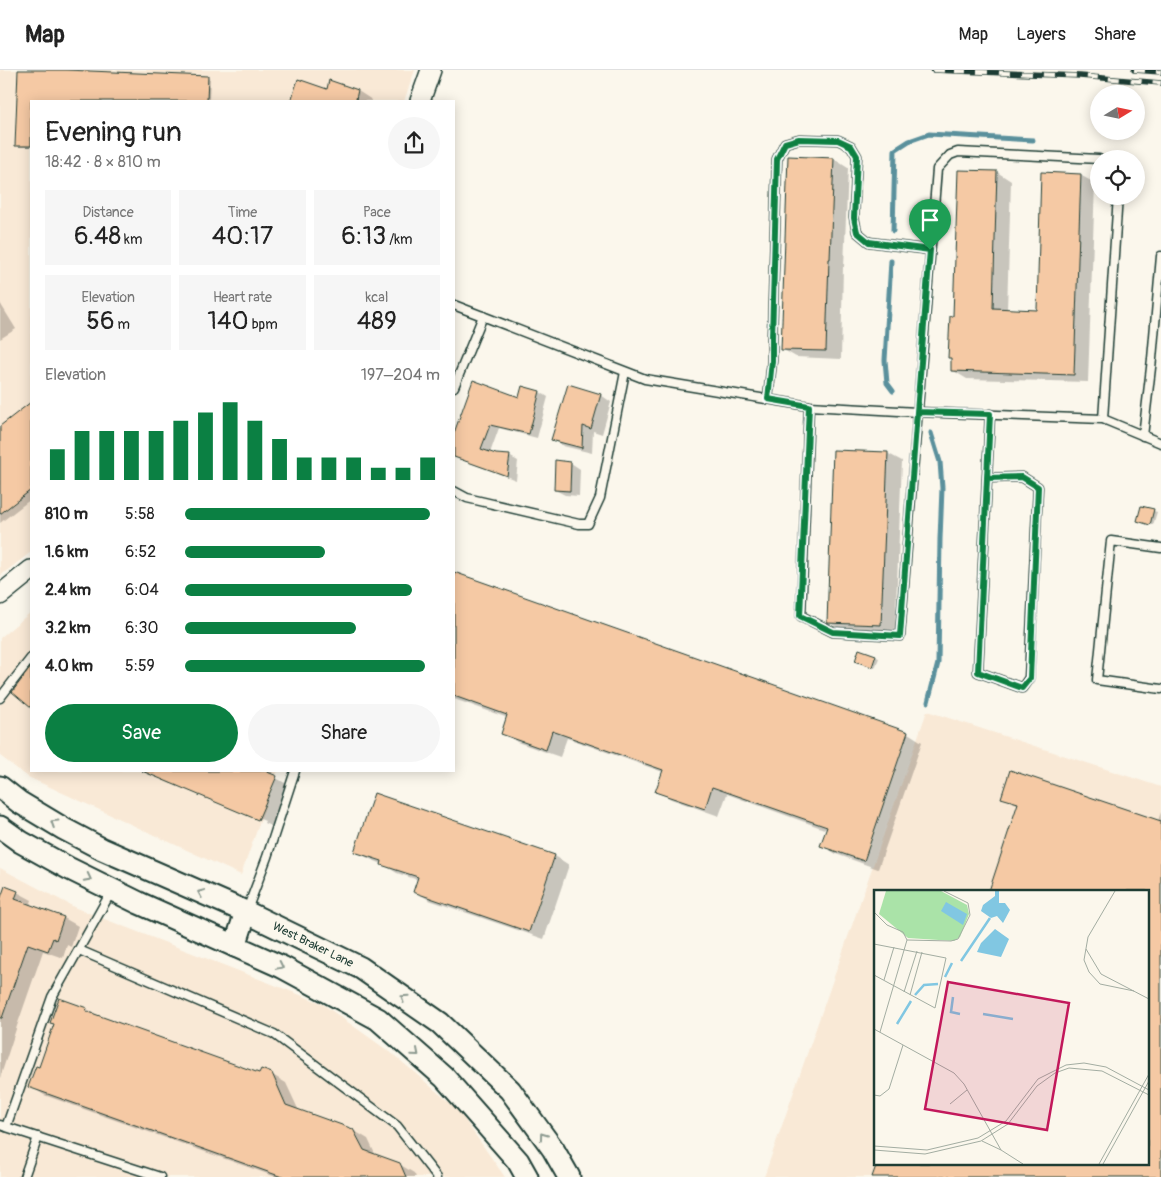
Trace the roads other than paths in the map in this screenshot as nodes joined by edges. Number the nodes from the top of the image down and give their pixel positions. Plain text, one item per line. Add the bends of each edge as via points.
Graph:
1 (431, 70) edge
2 (420, 100) edge
3 (1090, 159) edge
4 (1117, 205) edge
5 (930, 250) junction
6 (1161, 256) edge
7 (455, 305) edge
8 (483, 316) junction
9 (625, 372) junction
10 (455, 385) edge
11 (768, 399) junction
12 (809, 406) junction
13 (917, 412) junction
14 (990, 414) junction
15 (1103, 419) junction
16 (1143, 436) junction
17 (1161, 443) edge
18 (987, 478) junction
19 (455, 492) edge
20 (1161, 548) edge
21 (30, 571) edge
22 (0, 595) edge
23 (30, 659) edge
24 (1161, 689) edge
25 (0, 698) edge
26 (295, 772) edge
27 (0, 787) edge
28 (0, 827) edge
29 (112, 890) junction
30 (246, 912) junction
31 (235, 946) junction
32 (78, 950) junction
33 (3, 1126) edge
34 (38, 1137) junction
35 (24, 1177) edge
36 (160, 1177) edge
37 (437, 1177) edge
38 (527, 1177) edge
39 (569, 1177) edge

1 - 2 street
3 - 5 lane via 958,152 950,155 937,169
4 - 15 lane
5 - 11 lane via 869,242 857,232 854,218 857,156 851,146 838,140 799,139 785,143 777,159 772,361
5 - 13 lane
6 - 16 lane
7 - 8 lane
8 - 9 lane
8 - 10 lane
9 - 11 lane via 645,379
9 - 19 lane via 600,498 588,524 467,498
11 - 12 lane
12 - 13 lane
12 - 13 lane via 800,616 833,632 900,636
13 - 14 lane
14 - 15 lane
14 - 18 lane
15 - 16 lane
16 - 17 lane
18 - 18 lane via 1022,477 1038,487 1030,678 1022,688 978,672
20 - 24 lane via 1111,541 1097,680
21 - 22 street
23 - 25 lane
26 - 30 lane
30 -> 27 main road, West Braker Lane via 102,850 19,802
28 -> 29 main road via 21,842
29 - 31 main road
29 - 32 lane
30 - 31 main road
39 -> 30 main road, West Braker Lane via 510,1090 440,1023 361,968
31 -> 38 main road via 282,967 378,1019 444,1077 518,1161
32 - 33 lane via 52,997
32 - 37 lane via 274,1034 397,1126
33 - 34 lane
34 - 35 lane
34 - 36 lane

